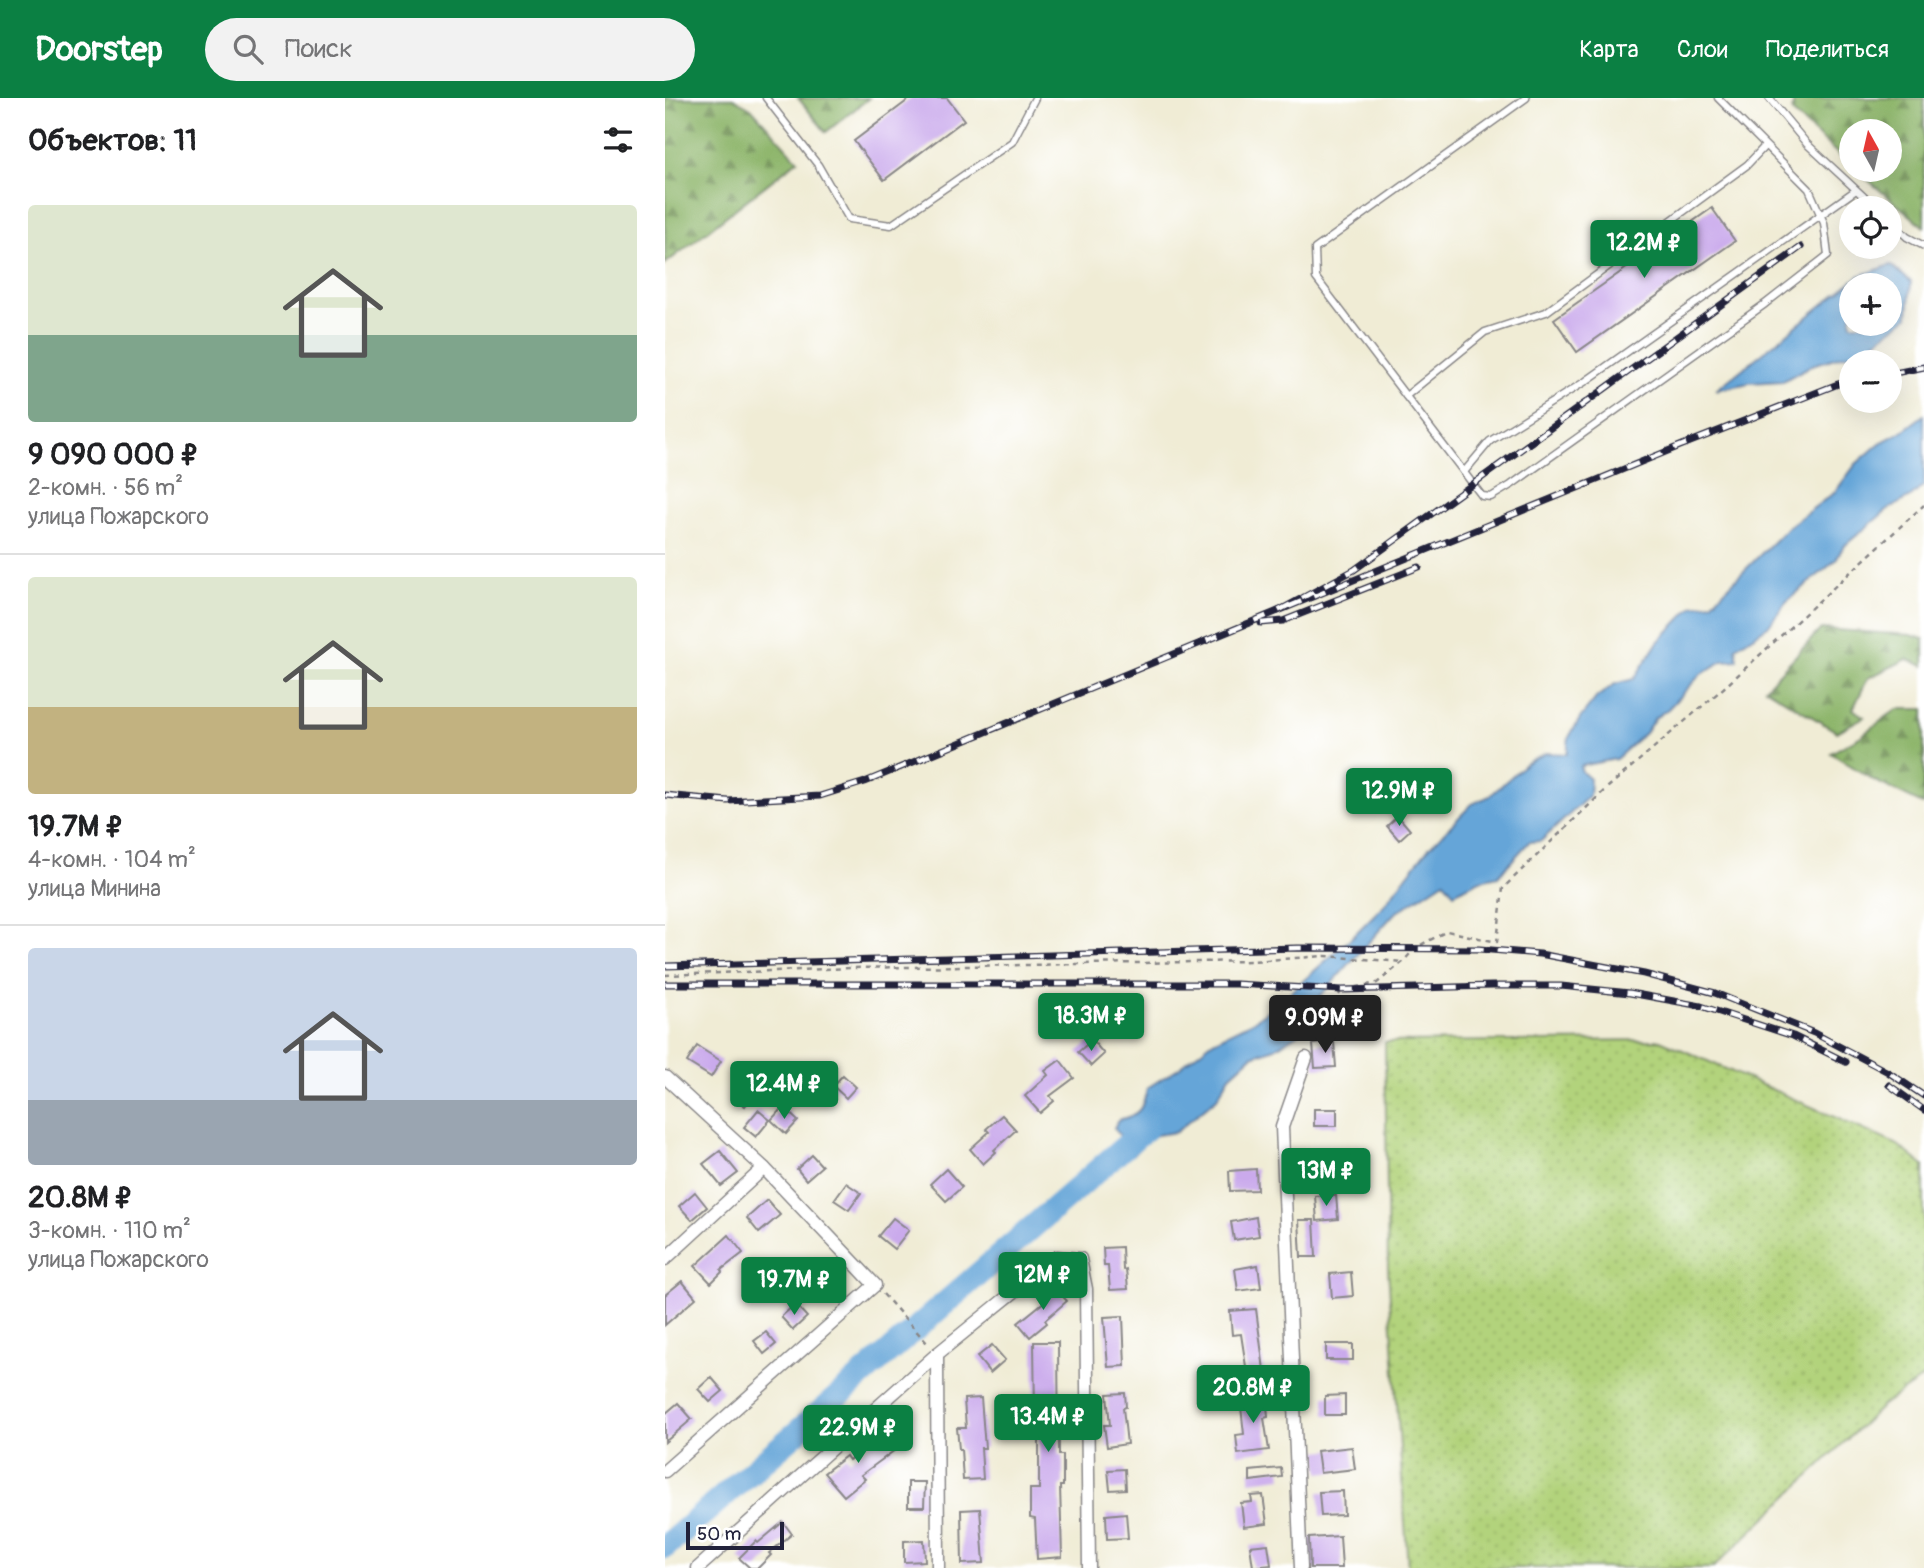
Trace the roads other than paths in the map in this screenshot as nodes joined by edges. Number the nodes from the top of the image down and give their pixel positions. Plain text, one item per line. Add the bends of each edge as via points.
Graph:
1 (766, 98) edge
2 (1035, 98) edge
3 (1526, 98) edge
4 (1769, 98) edge
5 (1723, 99) edge
6 (1764, 146) junction
7 (1856, 190) junction
8 (1863, 196) edge
9 (1820, 215) junction
10 (1902, 232) edge
11 (1924, 246) edge
12 (1406, 396) junction
13 (1464, 472) junction
14 (1306, 1058) dead end
15 (665, 1077) edge
16 (764, 1168) junction
17 (665, 1259) edge
18 (937, 1354) junction
19 (665, 1471) edge
20 (698, 1568) edge
21 (938, 1568) edge
22 (1089, 1568) edge
23 (1301, 1568) edge

1 - 2 lane via 818,165 849,219 891,225 1012,142
3 - 12 lane via 1315,248 1316,278
4 - 7 lane via 1807,144
5 - 6 lane
6 - 9 lane via 1809,189
6 - 12 lane via 1747,165 1546,312 1485,332
7 - 8 lane
7 - 9 lane
9 - 13 lane via 1586,381 1490,441
9 - 13 lane via 1828,255 1765,304 1491,497 1482,496
10 - 11 lane
12 - 13 lane
14 - 23 street via 1282,1127
15 - 16 street
16 - 17 street
16 - 19 street via 875,1285
18 - 20 street
18 - 21 street
18 - 22 street via 1057,1257 1080,1259 1086,1289

